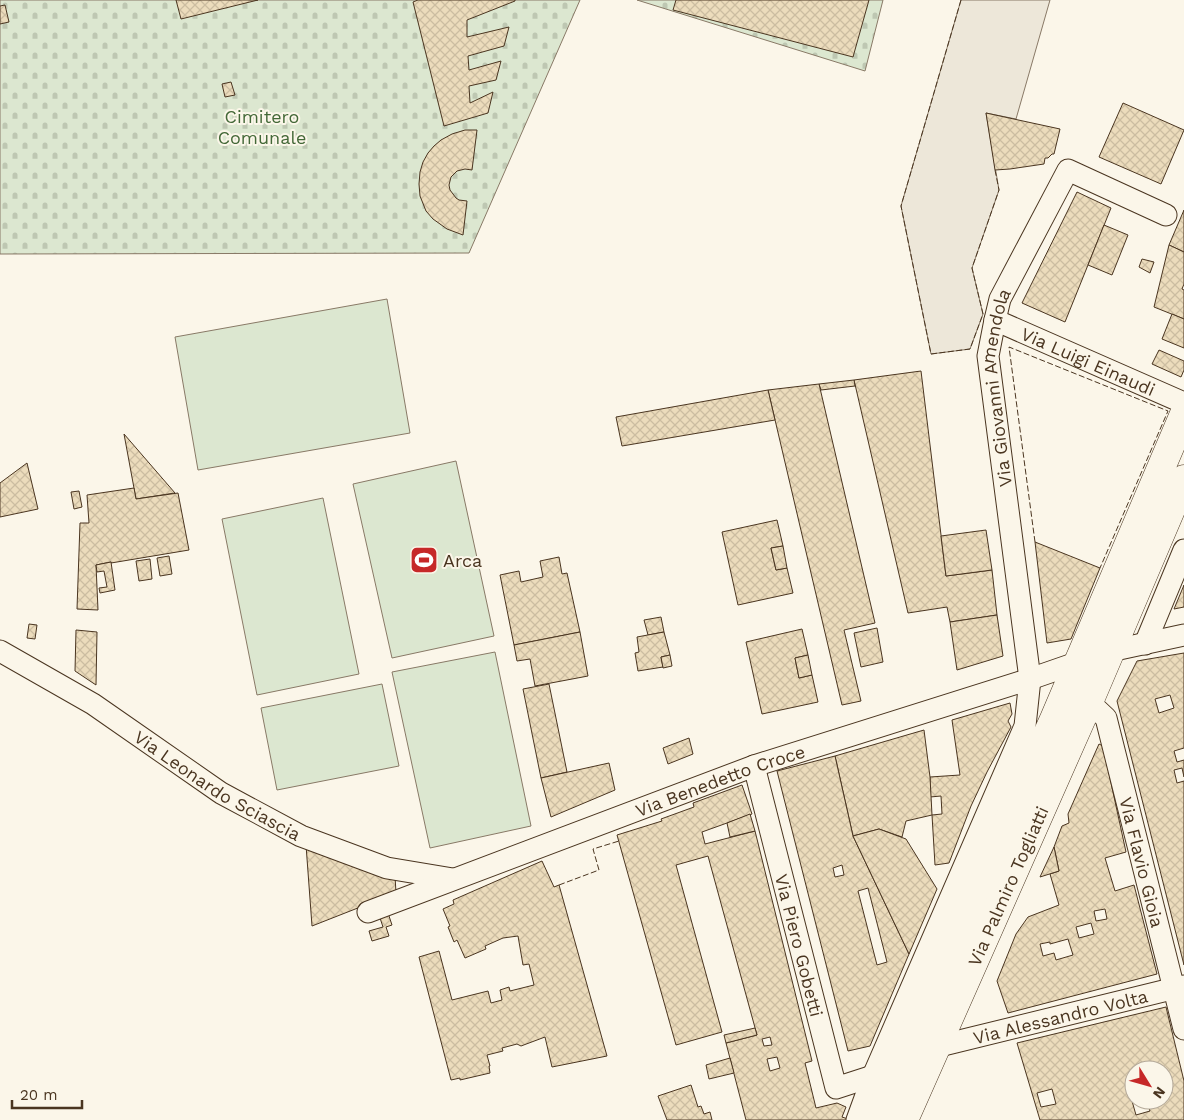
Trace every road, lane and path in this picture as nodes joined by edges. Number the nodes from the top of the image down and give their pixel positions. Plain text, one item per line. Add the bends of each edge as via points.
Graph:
1 (1166, 215) dead end
2 (995, 320) junction
3 (1184, 403) edge
4 (1184, 414) edge
5 (1184, 479) edge
6 (1184, 550) edge
7 (1184, 635) edge
8 (1145, 644) junction
9 (0, 651) edge
10 (1110, 651) junction
11 (1079, 662) junction
12 (1030, 679) junction
13 (1089, 702) junction
14 (754, 766) junction
15 (454, 879) junction
16 (368, 912) dead end
17 (1179, 987) edge
18 (1184, 1029) edge
19 (935, 1047) junction
20 (873, 1076) junction
21 (857, 1120) edge
22 (878, 1120) edge
23 (904, 1120) edge

1 - 2 street, Via Giovanni Amendola via 1068,170 1000,299
2 - 3 street, Via Luigi Einaudi
2 - 12 street, Via Giovanni Amendola via 988,356
4 - 11 main road, Via Palmiro Togliatti
5 - 10 main road, Via Palmiro Togliatti
6 - 8 street
7 - 8 street
8 - 10 street
9 - 15 street, Via Leonardo Sciascia via 93,704 221,793 301,836 388,868
10 - 11 main road
10 - 13 main road, Via Palmiro Togliatti
11 - 12 street, Via Benedetto Croce
11 - 22 main road, Via Palmiro Togliatti via 936,981
12 - 14 street, Via Benedetto Croce
12 - 20 street, Via Giovanni Amendola via 1025,726
13 - 17 street, Via Flavio Gioia via 1106,718
13 - 19 main road, Via Palmiro Togliatti
14 - 15 street, Via Benedetto Croce
14 - 20 street, Via Piero Gobetti via 836,1088
15 - 16 street, Via Benedetto Croce
17 - 18 street, Via Flavio Gioia
17 - 19 street, Via Alessandro Volta
19 - 23 main road, Via Palmiro Togliatti
20 - 21 street, Via Giovanni Amendola

